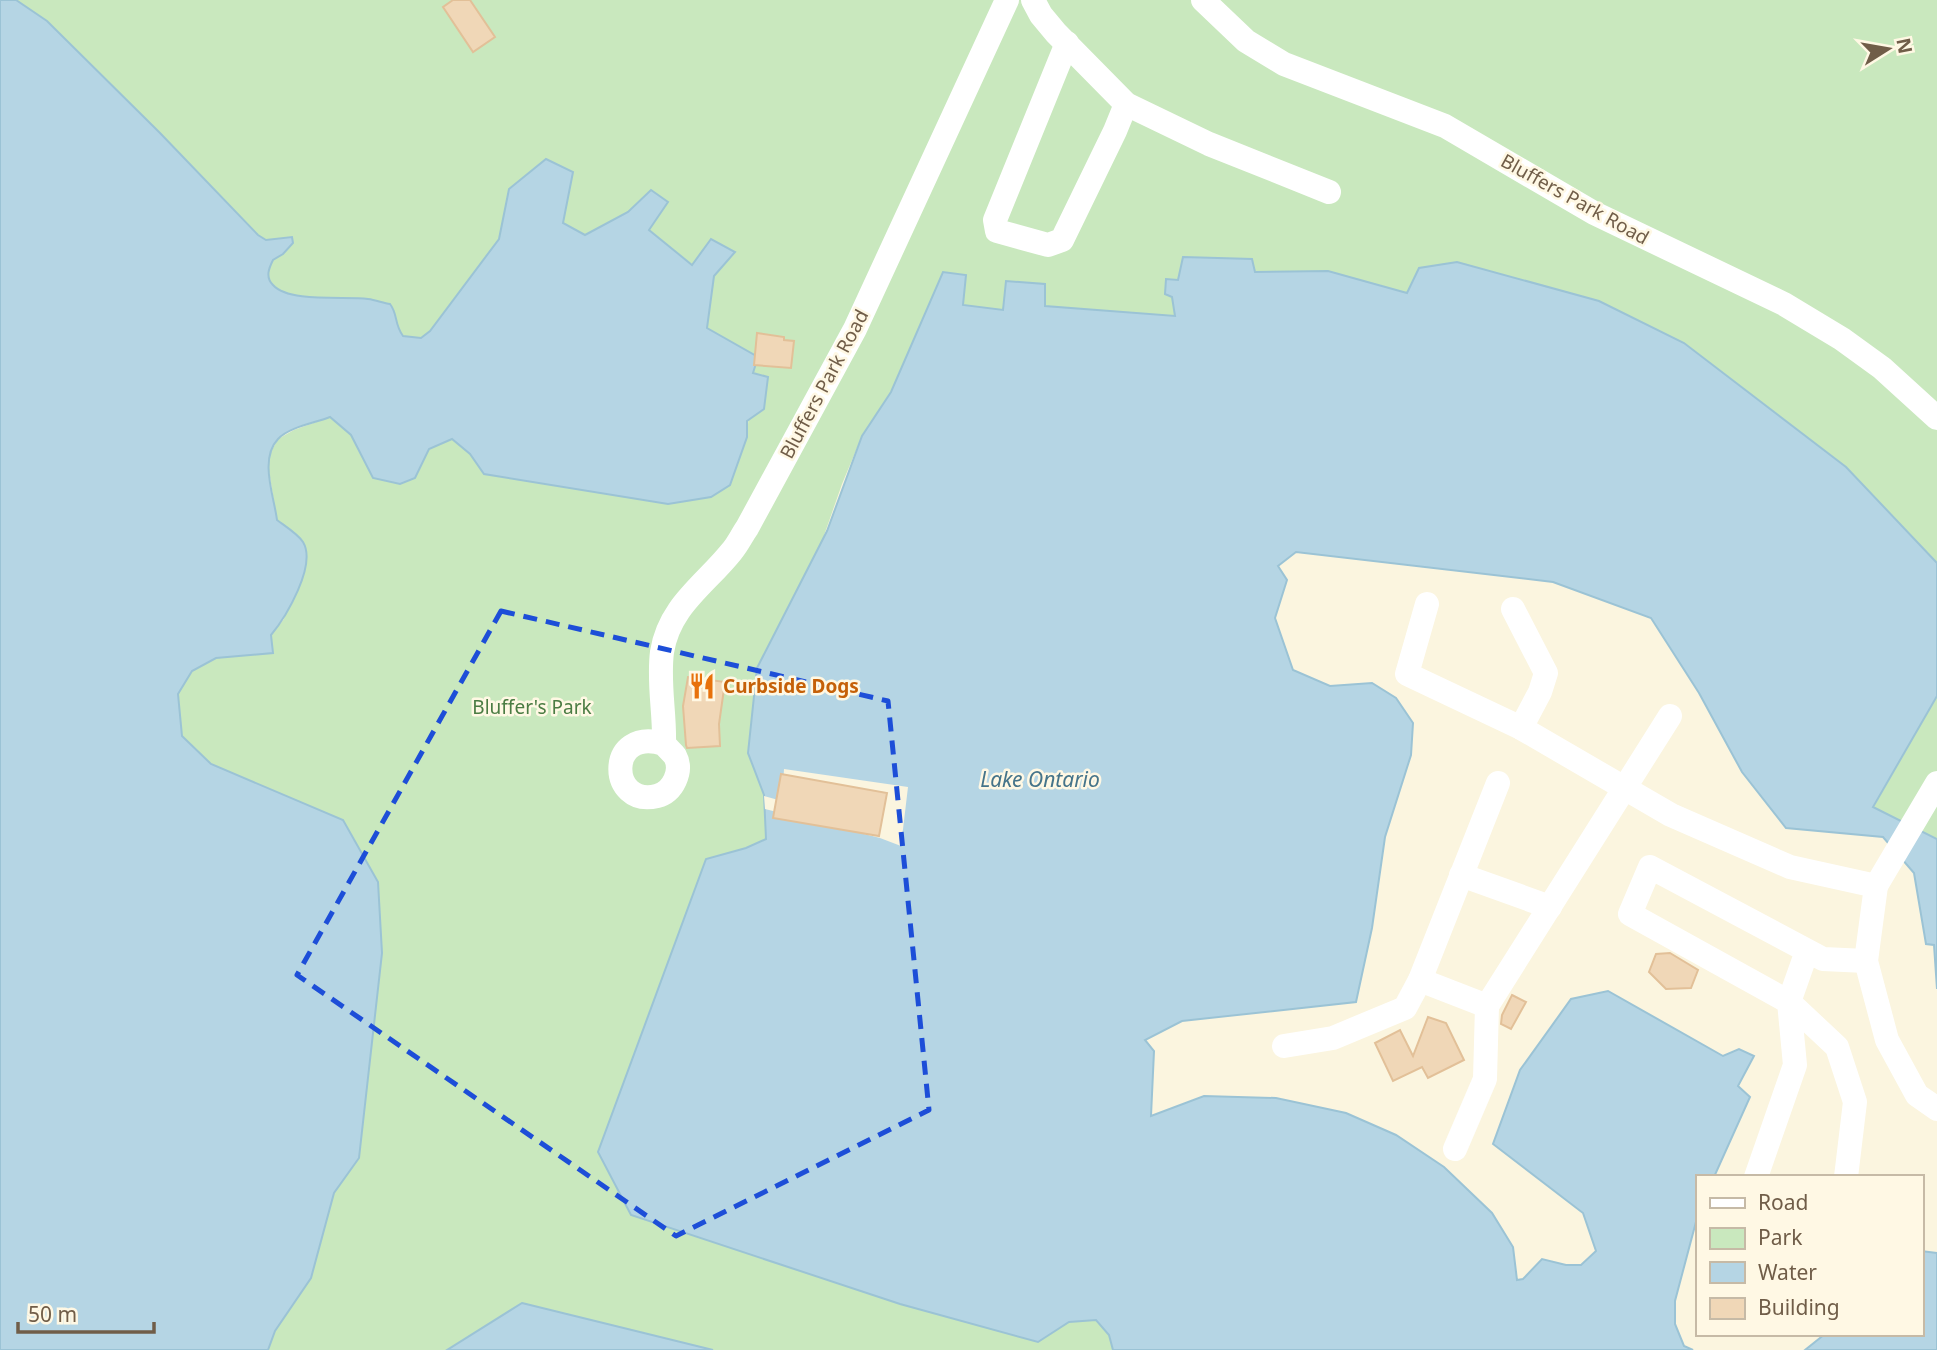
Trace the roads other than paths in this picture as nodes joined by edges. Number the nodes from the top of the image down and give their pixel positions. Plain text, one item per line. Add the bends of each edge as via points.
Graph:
1 (1033, 0) edge
2 (1203, 0) edge
3 (1008, 5) edge
4 (1067, 43) junction
5 (1126, 104) junction
6 (1329, 192) dead end
7 (1937, 418) edge
8 (1427, 604) dead end
9 (1513, 609) dead end
10 (1670, 716) dead end
11 (1521, 728) junction
12 (664, 744) dead end
13 (1497, 783) dead end
14 (1937, 783) edge
15 (1625, 789) junction
16 (1461, 876) junction
17 (1876, 886) junction
18 (1550, 907) junction
19 (1807, 951) junction
20 (1867, 961) junction
21 (1420, 980) junction
22 (1789, 1002) junction
23 (1487, 1006) junction
24 (1284, 1046) dead end
25 (1937, 1109) edge
26 (1455, 1149) dead end
27 (1757, 1175) edge
28 (1846, 1175) edge

1 - 4 street
2 - 7 street, Bluffers Park Road via 1246,41 1284,64 1445,126 1594,213 1784,304 1872,361
3 - 12 street, Bluffers Park Road via 855,329 747,528 681,607 669,629 660,676
4 - 5 street
4 - 5 street via 995,220 997,231 1048,245 1062,240
5 - 6 street via 1209,144
8 - 11 street via 1407,674
9 - 11 street via 1546,673
10 - 15 street
11 - 15 street
13 - 16 street
14 - 17 street
15 - 17 street via 1671,815 1790,867
15 - 18 street
16 - 18 street
16 - 21 street
17 - 20 street
18 - 23 street
19 - 20 street via 1823,959
19 - 22 street
19 - 22 street via 1650,867 1630,914
20 - 25 street via 1887,1040 1917,1095
21 - 23 street
21 - 24 street via 1405,1008 1333,1038
22 - 27 street via 1795,1065
22 - 28 street via 1837,1047 1856,1102
23 - 26 street via 1485,1079

